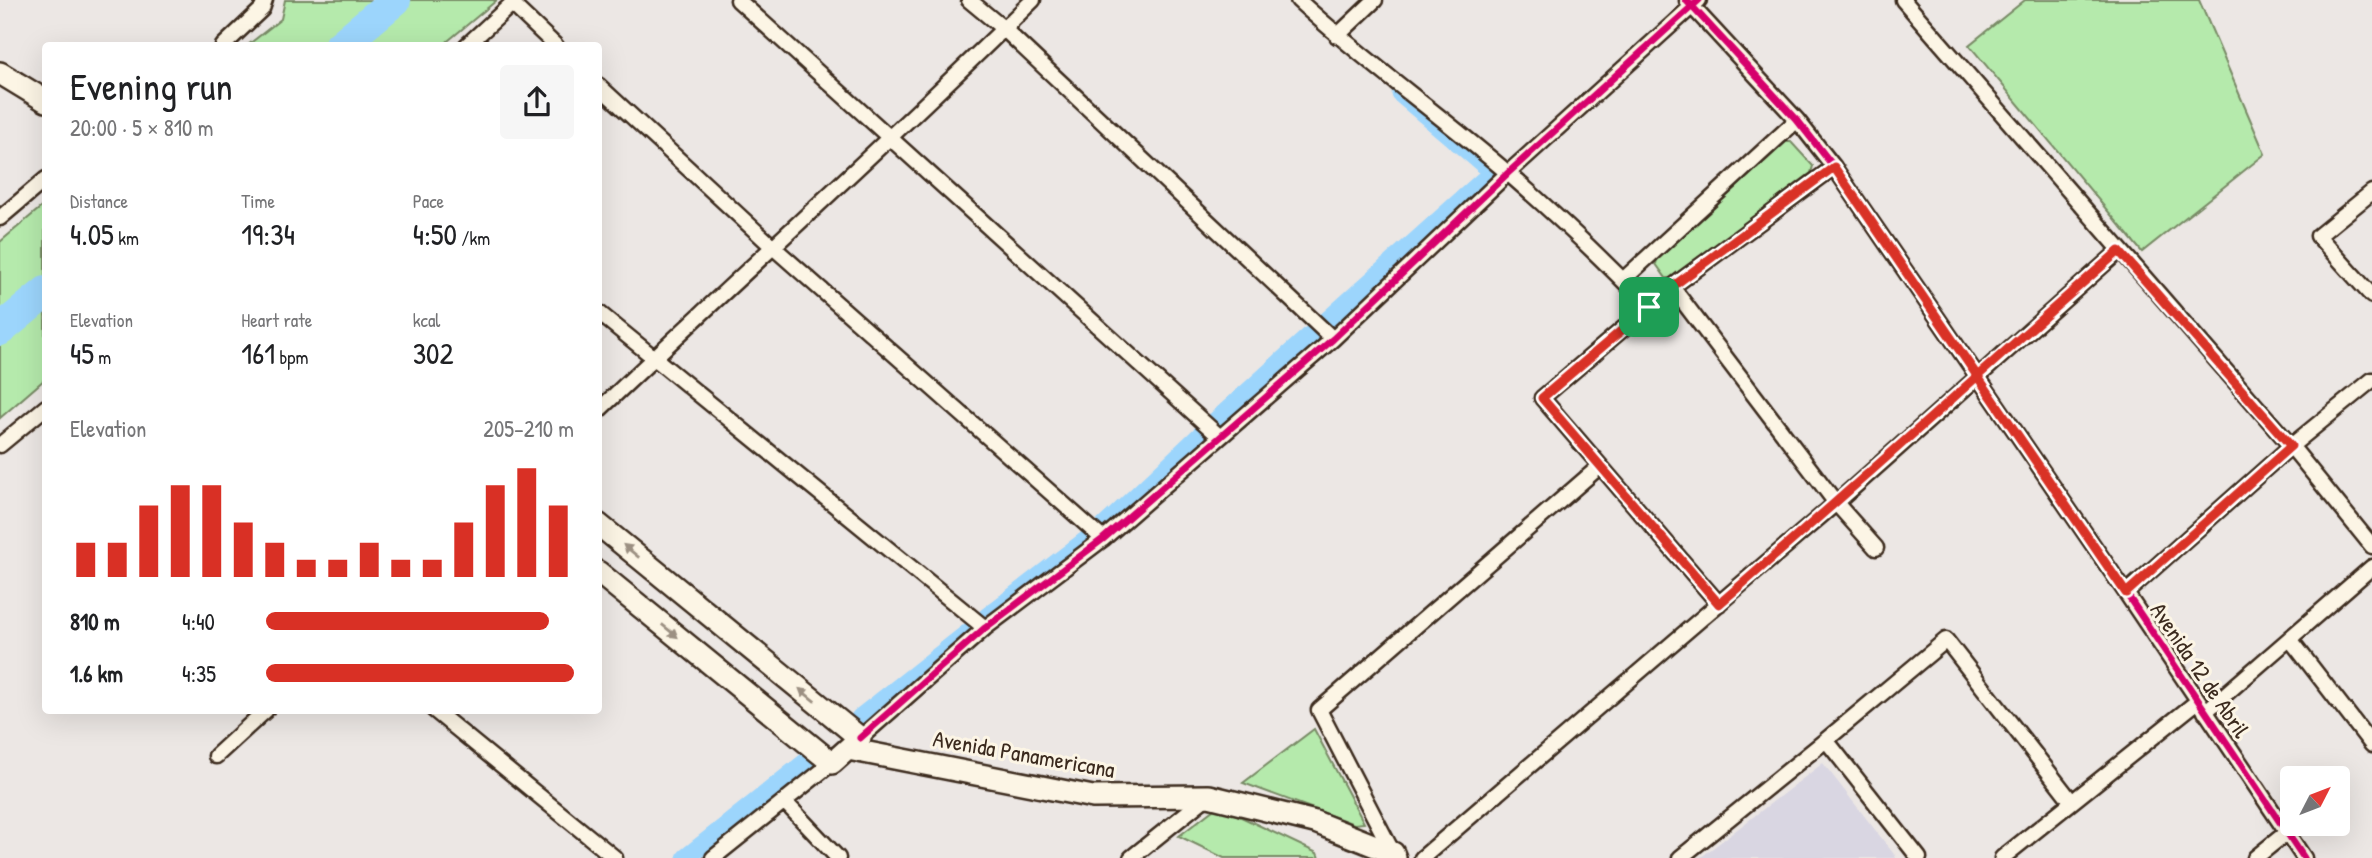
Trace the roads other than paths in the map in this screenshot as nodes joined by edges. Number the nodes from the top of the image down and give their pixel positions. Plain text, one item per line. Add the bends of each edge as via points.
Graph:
1 (265, 0) edge
2 (738, 0) edge
3 (969, 0) edge
4 (1033, 0) edge
5 (1298, 0) edge
6 (1375, 0) edge
7 (1903, 0) edge
8 (514, 2) edge
9 (1692, 2) edge
10 (1003, 29) junction
11 (1337, 36) junction
12 (227, 42) edge
13 (470, 42) edge
14 (552, 42) edge
15 (0, 73) edge
16 (602, 89) edge
17 (42, 99) edge
18 (1797, 120) junction
19 (891, 139) junction
20 (1834, 167) junction
21 (1508, 173) junction
22 (42, 182) edge
23 (2372, 192) edge
24 (0, 218) edge
25 (772, 247) junction
26 (2119, 251) junction
27 (1623, 280) junction
28 (1672, 287) junction
29 (2372, 296) edge
30 (1649, 307) junction
31 (602, 315) edge
32 (1332, 339) junction
33 (654, 358) junction
34 (1977, 375) junction
35 (2372, 380) edge
36 (602, 407) edge
37 (42, 410) edge
38 (1220, 436) junction
39 (0, 445) edge
40 (2291, 446) junction
41 (1600, 467) junction
42 (1836, 503) junction
43 (602, 527) edge
44 (1103, 539) junction
45 (2372, 546) edge
46 (1876, 548) dead end
47 (2372, 567) edge
48 (602, 575) edge
49 (2126, 593) junction
50 (1719, 604) junction
51 (985, 628) junction
52 (2290, 639) junction
53 (2201, 707) junction
54 (262, 714) edge
55 (439, 714) edge
56 (1826, 740) junction
57 (854, 744) junction
58 (2372, 745) edge
59 (216, 756) dead end
60 (831, 763) junction
61 (1209, 796) junction
62 (784, 801) junction
63 (2072, 802) junction
64 (2280, 824) edge
65 (2282, 836) edge
66 (2288, 836) edge
67 (1394, 855) edge
68 (615, 858) edge
69 (713, 858) edge
70 (838, 858) edge
71 (1131, 858) edge
72 (1422, 858) edge
73 (1679, 858) edge
74 (1919, 858) edge
75 (2002, 858) edge
76 (2255, 858) edge
77 (2304, 858) edge

1 - 12 street via 262,9
2 - 19 street
3 - 10 street
4 - 10 street
5 - 11 street
6 - 11 street
7 - 26 street
8 - 13 street
8 - 14 street
9 - 18 street, Avenida 12 de Abril
9 - 21 street
10 - 19 street
10 - 32 street
11 - 21 street
15 - 17 main road
16 - 25 street
18 - 20 street, Avenida 12 de Abril
18 - 27 street
19 - 25 street
19 - 38 street
20 - 28 street
20 - 34 street, Avenida 12 de Abril
21 - 27 street
21 - 32 street
22 - 24 street
23 - 29 street via 2318,236
25 - 33 street
25 - 44 street
26 - 34 street
26 - 40 street
27 - 30 street
28 - 30 street
28 - 42 street
30 - 41 street via 1542,398
31 - 33 street
32 - 38 street
33 - 36 street
33 - 51 street
34 - 42 street
34 - 49 street, Avenida 12 de Abril
35 - 40 street
37 - 39 street
38 - 44 street
40 - 45 street
40 - 49 street
41 - 50 street
41 - 67 street, Avenida Panamericana via 1319,710
42 - 46 street
42 - 50 street
57 -> 43 main road, Avenida Panamericana
44 - 51 street
47 - 52 street
48 -> 60 main road
49 - 53 street, Avenida 12 de Abril
50 - 72 street
51 - 57 street
52 - 53 street
52 - 58 street
53 - 63 street
53 - 64 street, Avenida 12 de Abril
54 - 59 street
55 - 68 street
56 - 63 street via 1946,640
56 - 73 street
56 - 74 street
57 - 60 main road
57 - 61 main road, Avenida Panamericana via 1093,797
60 - 62 street
61 - 67 main road, Avenida Panamericana via 1315,822
61 - 71 street
62 - 69 street
62 - 70 street
63 - 75 street
65 - 76 street
66 - 77 street, Avenida 12 de Abril

